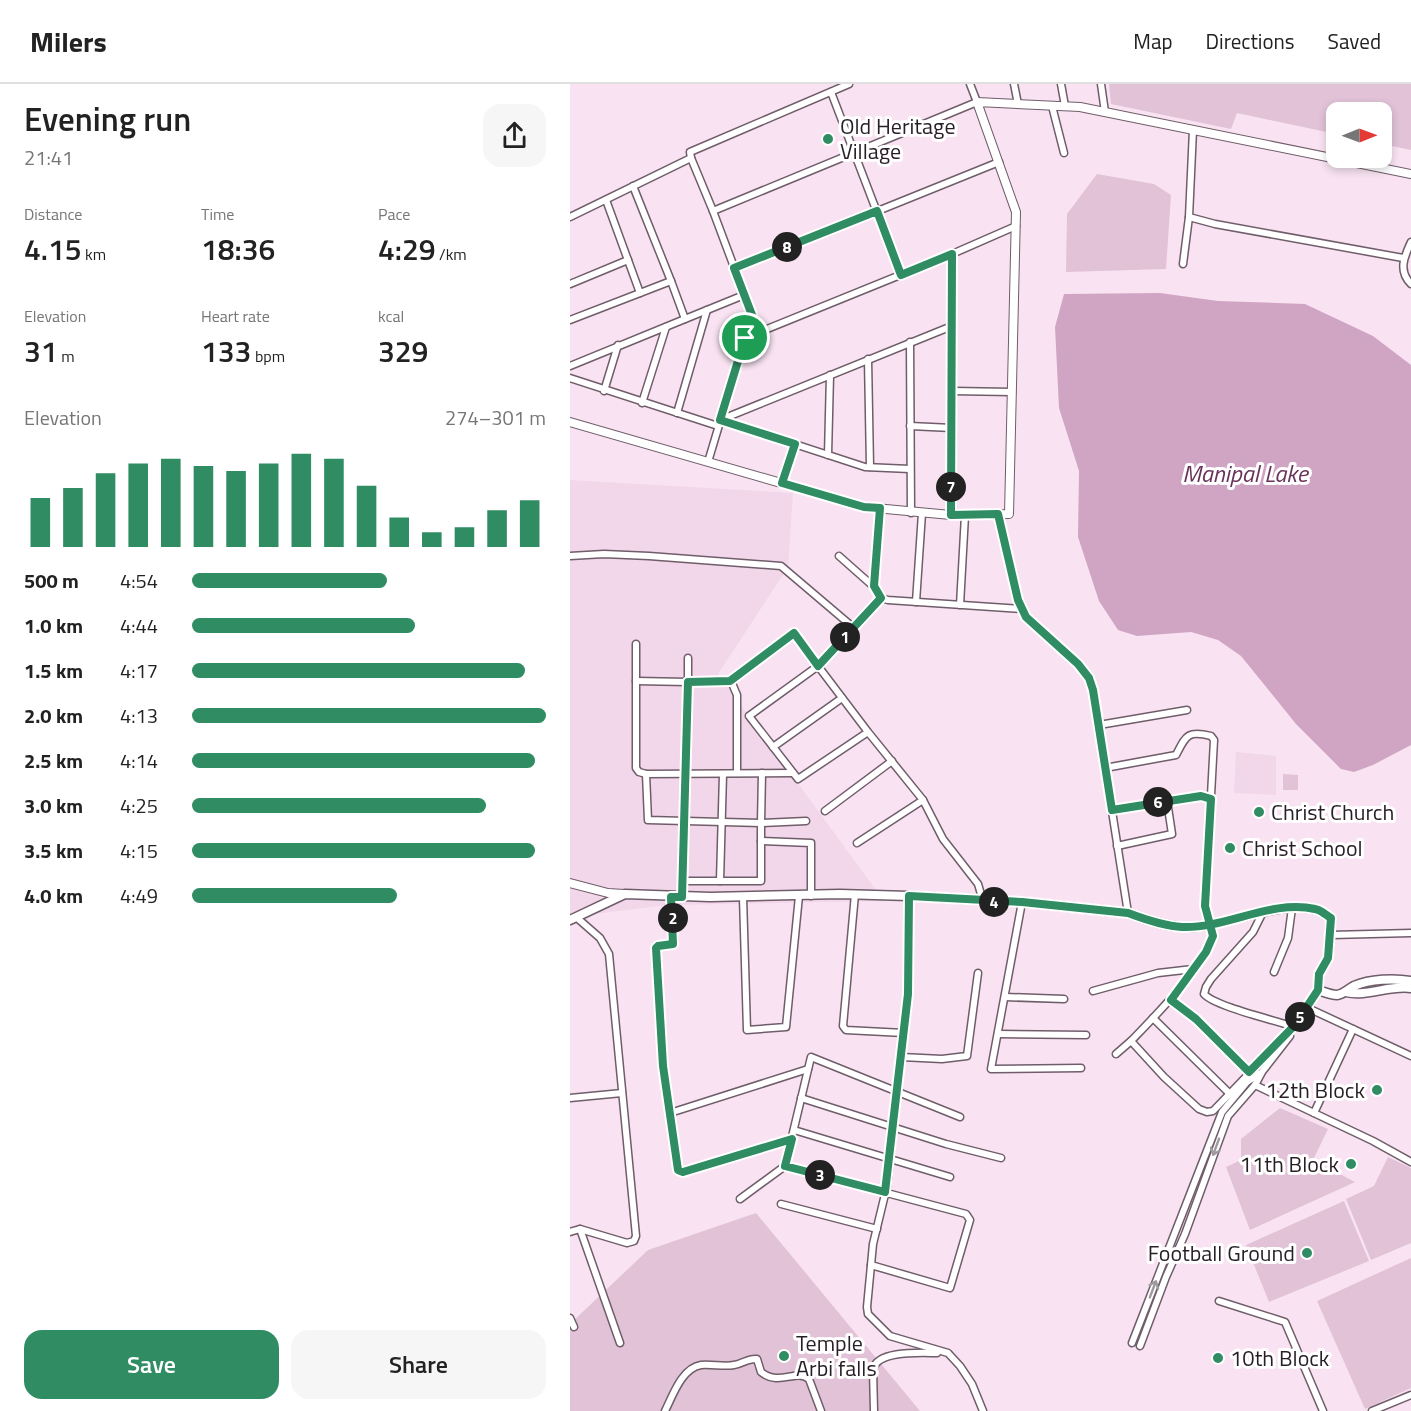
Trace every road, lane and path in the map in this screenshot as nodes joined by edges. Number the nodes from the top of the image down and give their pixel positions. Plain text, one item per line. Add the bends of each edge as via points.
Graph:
1 (849, 84) edge
2 (970, 84) edge
3 (1014, 84) edge
4 (1061, 84) edge
5 (1101, 84) edge
6 (831, 92) junction
7 (977, 102) junction
8 (1018, 104) junction
9 (1052, 106) junction
10 (1065, 106) junction
11 (1105, 112) junction
12 (1193, 130) junction
13 (855, 153) junction
14 (1064, 153) dead end
15 (691, 158) junction
16 (999, 162) junction
17 (1411, 174) edge
18 (633, 186) junction
19 (606, 200) junction
20 (713, 211) junction
21 (877, 211) junction
22 (570, 217) edge
23 (1189, 217) junction
24 (1016, 226) junction
25 (1411, 242) edge
26 (952, 254) junction
27 (1403, 258) junction
28 (628, 260) junction
29 (1183, 264) dead end
30 (734, 268) junction
31 (901, 275) junction
32 (671, 281) junction
33 (570, 284) edge
34 (1411, 284) edge
35 (640, 293) junction
36 (744, 295) junction
37 (707, 310) junction
38 (684, 319) junction
39 (570, 320) edge
40 (952, 326) junction
41 (666, 327) junction
42 (745, 338) junction
43 (910, 342) junction
44 (618, 345) junction
45 (868, 359) junction
46 (570, 366) edge
47 (830, 375) junction
48 (570, 378) edge
49 (604, 391) junction
50 (952, 391) junction
51 (1012, 392) junction
52 (642, 402) junction
53 (678, 413) junction
54 (570, 422) edge
55 (719, 423) junction
56 (910, 426) junction
57 (952, 428) junction
58 (795, 444) junction
59 (828, 455) junction
60 (708, 462) junction
61 (870, 467) junction
62 (910, 469) junction
63 (782, 483) junction
64 (880, 508) junction
65 (911, 513) junction
66 (922, 513) junction
67 (998, 514) junction
68 (951, 515) junction
69 (965, 515) junction
70 (570, 556) edge
71 (839, 556) dead end
72 (874, 586) junction
73 (881, 598) junction
74 (916, 602) junction
75 (960, 605) junction
76 (1022, 609) junction
77 (854, 628) junction
78 (636, 644) dead end
79 (688, 658) dead end
80 (818, 666) junction
81 (636, 681) junction
82 (730, 681) junction
83 (688, 682) junction
84 (842, 698) junction
85 (1187, 710) dead end
86 (1099, 725) junction
87 (868, 732) junction
88 (773, 747) junction
89 (892, 761) junction
90 (1105, 768) junction
91 (737, 773) junction
92 (762, 773) junction
93 (793, 773) junction
94 (646, 774) junction
95 (685, 774) junction
96 (723, 774) junction
97 (1211, 799) junction
98 (923, 800) junction
99 (1167, 801) junction
100 (1112, 810) junction
101 (825, 811) dead end
102 (684, 820) junction
103 (721, 821) junction
104 (806, 821) dead end
105 (761, 823) junction
106 (761, 841) junction
107 (857, 843) dead end
108 (1117, 846) junction
109 (683, 881) junction
110 (720, 881) junction
111 (570, 883) edge
112 (625, 894) junction
113 (855, 894) junction
114 (799, 896) junction
115 (811, 896) junction
116 (909, 896) junction
117 (671, 897) junction
118 (682, 897) junction
119 (743, 897) junction
120 (983, 902) junction
121 (1022, 902) junction
122 (1292, 908) junction
123 (1263, 912) junction
124 (1128, 913) junction
125 (573, 919) edge
126 (1210, 923) junction
127 (1411, 933) edge
128 (1331, 935) junction
129 (1193, 969) junction
130 (1274, 972) dead end
131 (978, 973) dead end
132 (1411, 981) edge
133 (1411, 988) edge
134 (1318, 990) junction
135 (1093, 991) dead end
136 (1346, 992) junction
137 (1005, 997) junction
138 (1064, 999) dead end
139 (1171, 1000) junction
140 (1309, 1008) junction
141 (1153, 1018) junction
142 (1294, 1026) junction
143 (1353, 1029) junction
144 (903, 1033) junction
145 (998, 1034) junction
146 (1086, 1035) dead end
147 (1131, 1041) junction
148 (1116, 1054) dead end
149 (1411, 1056) edge
150 (901, 1057) junction
151 (1081, 1068) dead end
152 (808, 1069) junction
153 (1249, 1072) junction
154 (1262, 1072) junction
155 (1255, 1085) junction
156 (897, 1090) junction
157 (622, 1094) junction
158 (1230, 1094) junction
159 (570, 1098) edge
160 (801, 1098) junction
161 (670, 1113) junction
162 (1314, 1113) junction
163 (960, 1117) dead end
164 (893, 1127) junction
165 (794, 1130) junction
166 (792, 1139) junction
167 (890, 1158) junction
168 (1001, 1158) dead end
169 (1411, 1161) edge
170 (785, 1166) junction
171 (950, 1177) dead end
172 (885, 1192) junction
173 (740, 1199) dead end
174 (781, 1204) dead end
175 (877, 1228) junction
176 (580, 1229) junction
177 (570, 1232) edge
178 (872, 1265) junction
179 (1219, 1301) dead end
180 (570, 1318) edge
181 (574, 1327) dead end
182 (620, 1343) dead end
183 (1132, 1343) dead end
184 (1140, 1346) dead end
185 (948, 1353) junction
186 (1411, 1395) edge
187 (665, 1411) edge
188 (821, 1411) edge
189 (874, 1411) edge
190 (983, 1411) edge
191 (1323, 1411) edge
192 (1372, 1411) edge

1 - 6 street
2 - 7 street
3 - 8 street
4 - 10 street
5 - 11 street
6 - 13 street
6 - 15 street via 690,152
7 - 8 street
7 - 13 street
7 - 16 street
8 - 9 street
9 - 10 street
9 - 14 street
10 - 11 street
11 - 12 street
12 - 17 street
12 - 23 street
13 - 20 street
13 - 21 street
15 - 18 street
15 - 20 street
16 - 21 street
16 - 24 street via 1016,212
18 - 19 street
18 - 32 street
19 - 22 street
19 - 28 street
20 - 30 street
21 - 30 street
21 - 31 street
23 - 27 street
23 - 29 street
24 - 26 street
24 - 51 street
25 - 27 street
26 - 31 street
26 - 40 street
27 - 34 street via 1406,279
28 - 33 street
28 - 35 street
30 - 36 street
31 - 42 street
32 - 35 street
32 - 38 street
35 - 39 street
36 - 37 street
36 - 42 street via 752,315
37 - 38 street
37 - 53 street
38 - 41 street
40 - 43 street
40 - 50 street
41 - 44 street
41 - 52 street
42 - 55 street
43 - 45 street
43 - 56 street
44 - 46 street
44 - 49 street
45 - 47 street
45 - 61 street
47 - 55 street
47 - 59 street
48 - 49 street
49 - 52 street
50 - 51 street
50 - 57 street
51 - 67 street via 1009,514
52 - 53 street
53 - 55 street
54 - 60 street
55 - 58 street
55 - 60 street
56 - 57 street
56 - 62 street
57 - 68 street
58 - 59 street
58 - 63 street
59 - 61 street
60 - 63 street
61 - 62 street
62 - 65 street
63 - 64 street
64 - 65 street
64 - 72 street
65 - 66 street
66 - 68 street
66 - 74 street
67 - 69 street
67 - 76 street
68 - 69 street
69 - 75 street
70 - 77 street via 649,556 781,566
71 - 72 street
72 - 73 street
73 - 74 street
73 - 77 street
74 - 75 street
75 - 76 street
76 - 86 street via 1089,678
77 - 80 street
78 - 81 street
79 - 83 street
80 - 82 street via 794,633
80 - 84 street
80 - 88 street via 749,716
81 - 83 street
81 - 94 street via 636,768
82 - 83 street
82 - 91 street via 737,695
83 - 95 street
84 - 87 street
84 - 88 street
85 - 86 street
86 - 90 street
87 - 89 street
87 - 93 street via 798,779
88 - 93 street
89 - 98 street
89 - 101 street
90 - 97 street via 1176,755 1186,737 1200,733 1211,736
90 - 100 street
91 - 92 street
91 - 96 street
92 - 93 street
92 - 105 street
94 - 95 street
94 - 102 street via 648,820
95 - 96 street
95 - 102 street
96 - 103 street
97 - 99 street via 1201,796
97 - 126 street via 1205,906
98 - 107 street
98 - 120 street via 943,839 978,884
99 - 100 street
99 - 108 street via 1173,834
100 - 108 street
102 - 103 street
102 - 109 street
103 - 105 street
103 - 110 street
104 - 105 street
105 - 106 street
106 - 110 street via 760,881
106 - 115 street via 811,843
108 - 124 street
109 - 110 street
109 - 118 street
111 - 112 street
112 - 117 main road
112 - 125 main road
113 - 115 main road
113 - 116 main road
113 - 144 street via 843,1026 846,1030
114 - 115 main road
114 - 119 main road
114 - 119 street via 786,1027 747,1030
116 - 120 main road
116 - 144 street via 909,968
117 - 118 main road
117 - 161 street via 674,942 656,948 663,1066
118 - 119 main road
120 - 121 main road
121 - 124 main road
121 - 137 street
122 - 123 main road
122 - 128 main road via 1317,909 1331,918
122 - 130 street via 1288,938
123 - 126 main road
123 - 142 street via 1253,932 1211,979 1204,994 1208,999
124 - 126 main road via 1182,927
125 - 157 street via 600,938 609,954
126 - 129 street via 1213,936
127 - 128 street
128 - 134 main road
129 - 135 street via 1158,973
129 - 139 street
131 - 150 street via 967,1056
132 - 136 main road via 1374,981
133 - 136 main road
134 - 136 main road via 1335,995
134 - 140 street
137 - 138 street
137 - 145 street
139 - 141 street
139 - 153 street
140 - 142 street
140 - 143 street
140 - 154 street
141 - 147 street
141 - 158 street
142 - 153 street
143 - 149 street
143 - 162 street
144 - 150 street
145 - 146 street
145 - 151 street via 991,1069
147 - 148 street
147 - 158 street via 1199,1109 1213,1111
150 - 156 street
152 - 156 street via 812,1057
152 - 160 street
152 - 161 street
153 - 158 street
154 - 155 street
183 -> 154 street via 1222,1112 1247,1082
155 - 162 street
155 -> 184 street via 1228,1116
156 - 163 street
156 - 164 street
157 - 159 street
157 - 176 street via 635,1238 627,1243
160 - 164 street
160 - 165 street
161 - 166 street via 680,1172
162 - 169 street
164 - 167 street
164 - 168 street
165 - 166 street
165 - 167 street
166 - 170 street
167 - 171 street
167 - 172 street
170 - 172 street
170 - 173 street
172 - 175 street
172 - 178 street via 966,1214 970,1220 951,1288
174 - 175 street
175 - 178 street
176 - 177 street
176 - 182 street
178 - 185 street via 867,1307 874,1321 890,1336
179 - 191 street via 1285,1322
180 - 181 street
185 - 189 street via 910,1352 874,1362
185 - 190 street via 972,1384
186 - 192 street
187 - 188 street via 691,1368 735,1365 752,1359 757,1359 761,1372 772,1378 801,1374 809,1379

